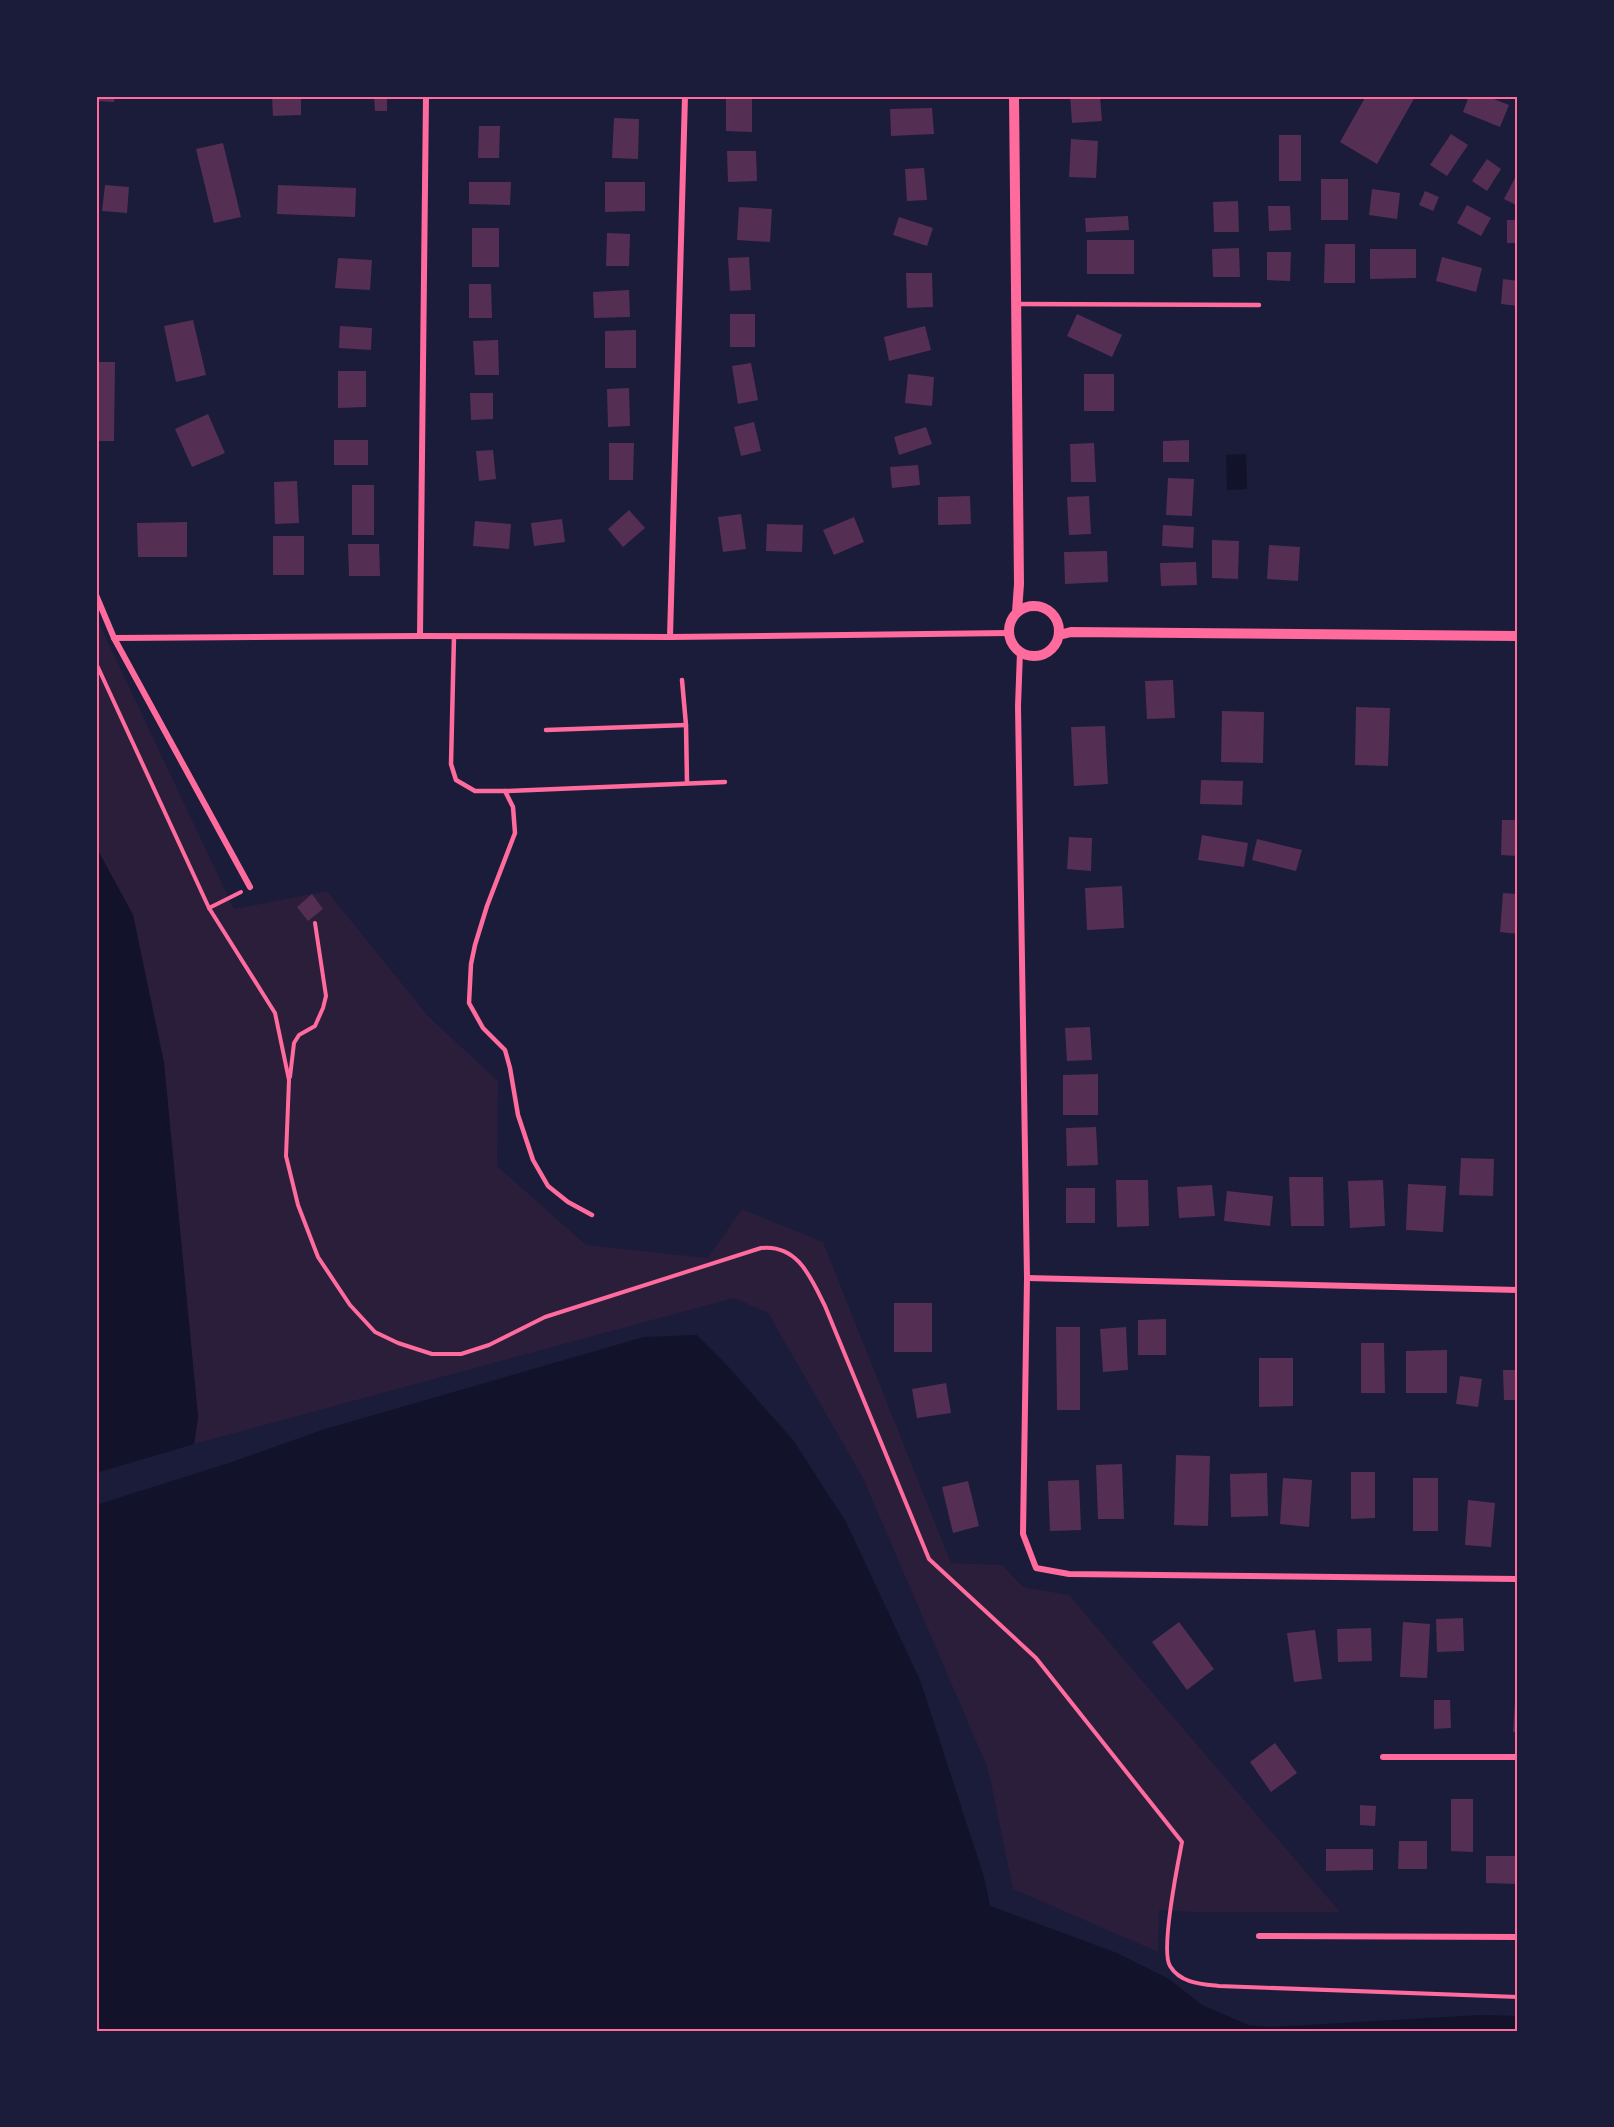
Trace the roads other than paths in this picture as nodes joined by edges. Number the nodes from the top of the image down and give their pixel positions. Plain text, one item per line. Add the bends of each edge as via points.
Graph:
1 (426, 96) edge
2 (685, 96) edge
3 (1014, 96) edge
4 (1016, 304) junction
5 (1259, 305) dead end
6 (96, 595) edge
7 (1017, 612) junction
8 (1009, 633) junction
9 (1059, 635) junction
10 (420, 636) junction
11 (454, 636) junction
12 (1518, 636) edge
13 (670, 637) junction
14 (114, 638) junction
15 (1020, 652) junction
16 (682, 680) dead end
17 (686, 725) junction
18 (546, 730) dead end
19 (687, 782) junction
20 (725, 782) dead end
21 (505, 791) junction
22 (250, 887) road end
23 (592, 1215) dead end
24 (1027, 1278) junction
25 (1518, 1290) edge
26 (1518, 1579) edge
27 (1383, 1757) dead end
28 (1518, 1757) edge
29 (1259, 1936) dead end
30 (1518, 1937) edge

1 - 10 street
2 - 13 street
3 - 4 street
4 - 5 lane
4 - 7 street
6 - 14 street
7 - 8 street
7 - 9 street via 1032,606 1046,609 1057,620
8 - 13 street
8 - 15 street
9 - 12 street via 1071,632
9 - 15 street via 1044,654
10 - 11 street
10 - 14 street
11 - 13 street
11 - 21 lane via 453,772 456,780 475,791
14 - 22 street
15 - 24 street via 1017,706
16 - 17 lane
17 - 18 lane
17 - 19 lane
19 - 20 lane
19 - 21 lane
21 - 23 lane via 513,807 515,833 475,945 469,1003 483,1028 505,1050 518,1115 533,1160 548,1186
24 - 25 street
24 - 26 street via 1023,1534 1036,1568 1069,1574
27 - 28 street
29 - 30 street

